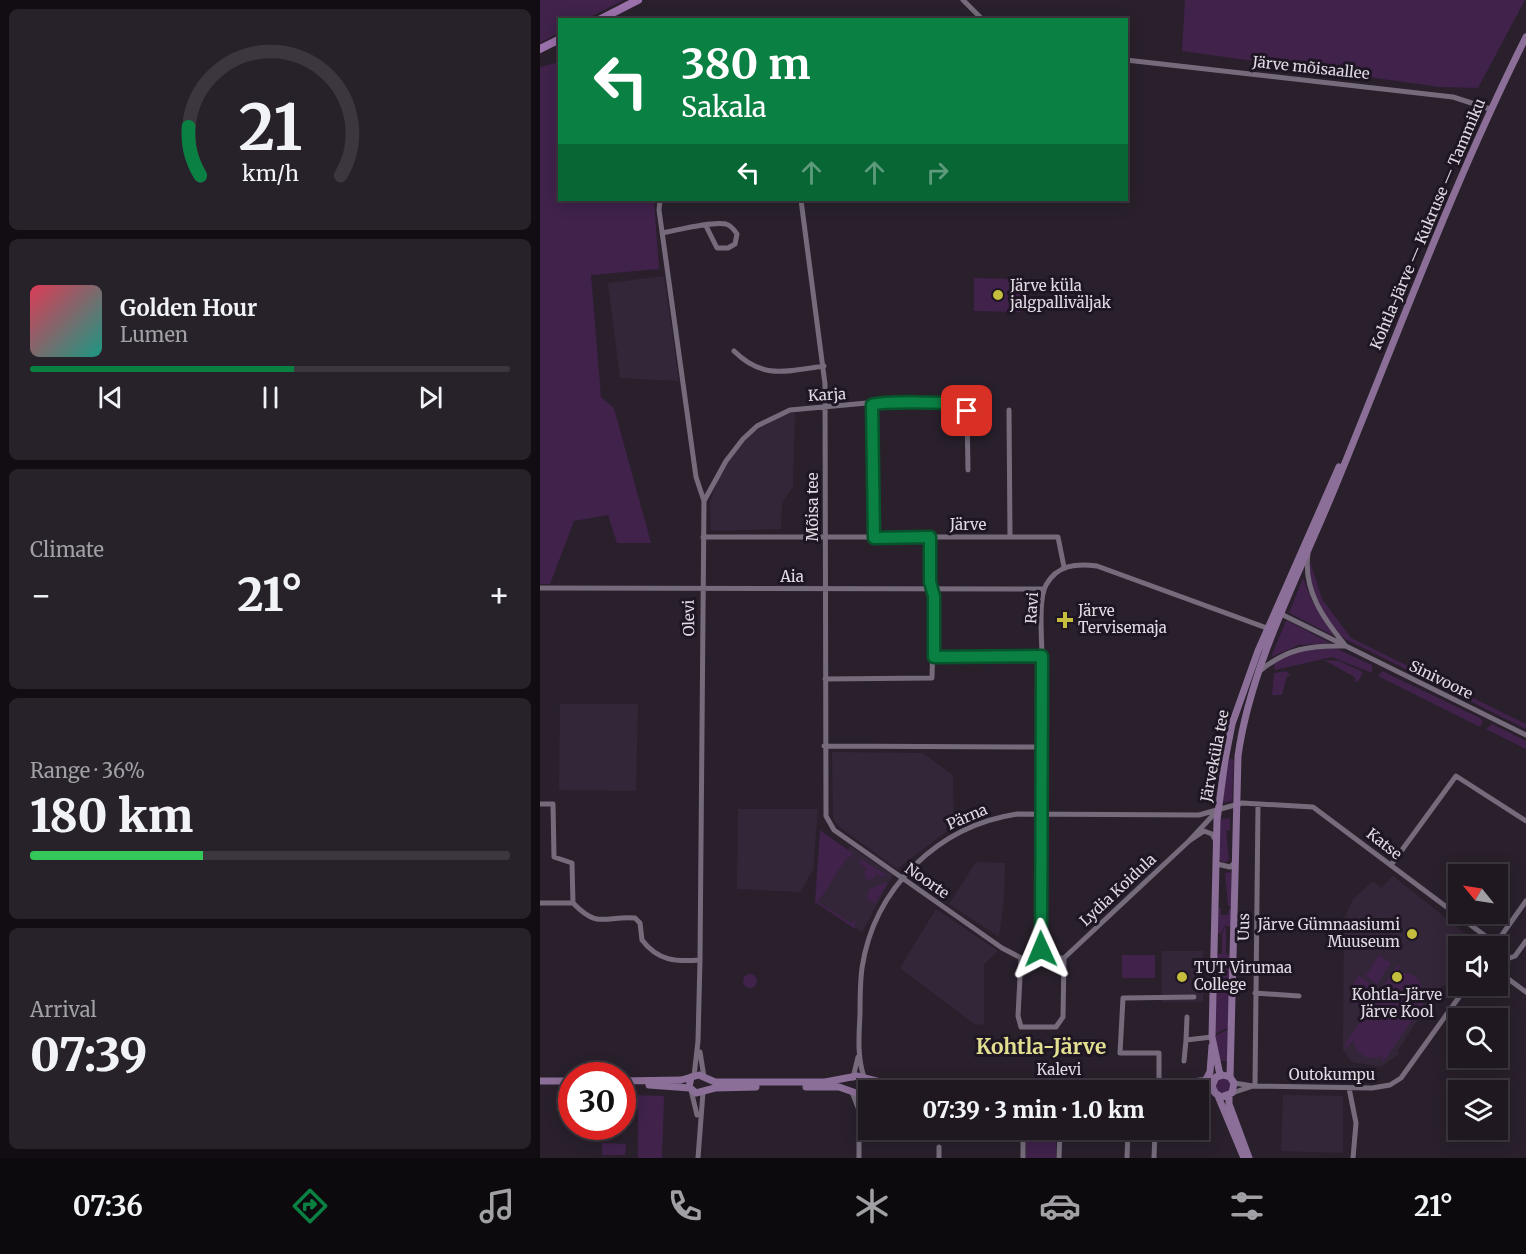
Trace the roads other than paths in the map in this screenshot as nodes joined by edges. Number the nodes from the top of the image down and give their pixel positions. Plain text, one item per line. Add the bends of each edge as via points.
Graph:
1 (638, 0) edge
2 (963, 0) edge
3 (603, 18) edge
4 (981, 18) edge
5 (1526, 37) edge
6 (558, 40) edge
7 (540, 49) edge
8 (1128, 60) edge
9 (1490, 109) junction
10 (660, 201) edge
11 (801, 201) edge
12 (706, 226) junction
13 (662, 233) junction
14 (734, 351) dead end
15 (824, 366) junction
16 (872, 405) junction
17 (826, 406) junction
18 (1009, 410) dead end
19 (1359, 424) junction
20 (968, 470) dead end
21 (704, 501) junction
22 (703, 537) junction
23 (930, 537) junction
24 (1010, 537) junction
25 (825, 538) junction
26 (874, 538) junction
27 (1308, 553) junction
28 (1064, 567) junction
29 (1045, 586) junction
30 (540, 588) edge
31 (932, 588) junction
32 (701, 589) junction
33 (825, 589) junction
34 (1284, 591) joint
35 (1287, 603) joint
36 (1279, 613) junction
37 (1271, 630) junction
38 (1346, 646) junction
39 (1042, 656) junction
40 (934, 657) junction
41 (1261, 670) junction
42 (825, 679) junction
43 (1526, 735) edge
44 (824, 746) junction
45 (1040, 747) junction
46 (540, 804) edge
47 (1239, 804) junction
48 (1258, 804) junction
49 (1218, 811) junction
50 (1040, 812) junction
51 (826, 816) joint
52 (1526, 822) edge
53 (1189, 841) junction
54 (1217, 849) junction
55 (1236, 862) junction
56 (1217, 864) junction
57 (1391, 865) junction
58 (902, 878) junction
59 (1526, 901) edge
60 (540, 903) edge
61 (573, 903) junction
62 (1483, 936) edge
63 (1501, 936) edge
64 (1526, 941) edge
65 (1021, 958) junction
66 (1041, 958) junction
67 (1064, 958) junction
68 (1508, 959) edge
69 (700, 960) junction
70 (1508, 979) edge
71 (1526, 992) edge
72 (1255, 993) junction
73 (1299, 996) dead end
74 (1460, 996) edge
75 (1194, 998) dead end
76 (1187, 1017) dead end
77 (1212, 1037) junction
78 (1186, 1040) junction
79 (698, 1041) junction
80 (859, 1055) junction
81 (1184, 1060) dead end
82 (693, 1076) junction
83 (1218, 1076) junction
84 (704, 1078) junction
85 (852, 1078) junction
86 (865, 1078) junction
87 (870, 1080) edge
88 (1157, 1080) edge
89 (1205, 1080) edge
90 (1209, 1080) edge
91 (1232, 1080) junction
92 (540, 1081) edge
93 (558, 1081) edge
94 (636, 1082) edge
95 (636, 1084) edge
96 (540, 1085) edge
97 (558, 1086) edge
98 (1254, 1086) junction
99 (1349, 1088) junction
100 (690, 1089) junction
101 (1209, 1090) edge
102 (704, 1091) junction
103 (852, 1091) junction
104 (1216, 1093) junction
105 (858, 1094) edge
106 (1230, 1094) junction
107 (858, 1109) edge
108 (699, 1123) junction
109 (859, 1140) edge
110 (1023, 1140) edge
111 (1059, 1140) edge
112 (1128, 1140) edge
113 (1155, 1140) edge
114 (939, 1147) dead end
115 (698, 1158) edge
116 (859, 1158) edge
117 (939, 1158) edge
118 (1023, 1158) edge
119 (1059, 1158) edge
120 (1127, 1158) edge
121 (1155, 1158) edge
122 (1244, 1158) edge
123 (1248, 1158) edge
124 (1353, 1158) edge

1 - 3 highway
2 - 4 street
5 - 9 main road, Kohtla-Järve — Kukruse — Tammiku
6 - 7 highway
8 - 9 street, Järve mõisaallee via 1453,97
9 - 19 main road, Kohtla-Järve — Kukruse — Tammiku
10 - 13 street, Olevi
11 - 15 street, Mõisa tee
12 - 12 street via 730,226 737,234 735,244 717,248
12 - 13 street
13 - 21 street, Olevi via 696,477
14 - 15 street via 768,372
15 - 17 street, Mõisa tee
16 - 17 street, Karja
16 - 20 street, Karja via 907,402 965,407
16 - 26 street
17 - 21 street, Karja via 790,410 757,426 734,449
17 - 25 street, Mõisa tee
18 - 24 street
19 - 27 main road, Kohtla-Järve — Kukruse — Tammiku
19 - 34 main road, Kohtla-Järve — Kukruse — Tammiku
21 - 22 street, Olevi
22 - 25 street, Järve
22 - 32 street, Olevi
23 - 24 street, Järve
23 - 26 street, Järve
23 - 31 street
24 - 28 street, Järve via 1058,537
25 - 26 street, Järve
25 - 33 street, Mõisa tee
27 - 35 main road, Kohtla-Järve — Kukruse — Tammiku
27 - 38 street, Sinivoore via 1306,571 1310,587 1323,615
28 - 29 street
28 - 37 street via 1102,567
29 - 31 street, Aia
29 - 39 street, Ravi
30 - 32 street, Aia
31 - 33 street, Aia
31 - 40 street
32 - 33 street, Aia
32 - 69 street, Olevi
33 - 42 street, Mõisa tee
34 - 36 main road, Järveküla tee
35 - 36 main road, Järveküla tee
36 - 37 main road, Järveküla tee
36 - 38 street, Sinivoore
37 - 41 main road, Järveküla tee
37 - 49 main road, Järveküla tee via 1232,724
38 - 41 street, Sinivoore via 1302,648
38 - 43 street, Sinivoore
39 - 40 street
39 - 45 street, Ravi
40 - 42 street via 932,678
41 - 47 main road, Järveküla tee via 1242,725
42 - 44 street, Mõisa tee
44 - 45 street
44 - 51 street, Mõisa tee
45 - 50 street, Ravi
46 - 61 street via 553,804 554,857 572,863
47 - 48 street, Katse
47 - 49 street, Pärna
47 - 55 main road, Järveküla tee
48 - 57 street, Katse via 1313,807
48 - 72 street, Uus
49 - 50 street, Pärna
49 - 53 street, Lydia Koidula
49 - 54 main road, Järveküla tee
50 - 58 street, Pärna via 998,817 954,835 921,858
50 - 66 street, Ravi
51 - 58 street, Noorte via 834,830
52 - 57 street via 1456,776
53 - 54 street via 1207,831 1215,837
53 - 67 street, Lydia Koidula
54 - 56 main road, Järveküla tee
55 - 56 street via 1225,868
55 - 91 main road, Järveküla tee
56 - 77 main road, Järveküla tee
57 - 62 street, Katse
58 - 65 street, Noorte
58 - 80 street, Pärna via 880,912 862,966
59 - 63 street
60 - 61 street
61 - 69 street via 590,919 638,920 642,940 668,961
64 - 68 street via 1515,956
65 - 66 street
65 - 67 street via 1021,1027 1042,1029 1056,1027 1063,1017
66 - 67 street
69 - 79 street, Olevi
70 - 71 street
72 - 73 street
72 - 98 street, Uus
74 - 99 street, Outokumpu via 1401,1078 1382,1087
75 - 88 street via 1123,998 1120,1053 1159,1053
76 - 78 street
77 - 78 street
77 - 83 main road, Järveküla tee
77 - 89 main road via 1210,1072
78 - 81 street
79 - 82 street, Olevi
79 - 84 street, Olevi
80 - 85 street, Pärna
80 - 86 street, Pärna
82 - 84 main road, Kalevi
82 - 94 main road, Kalevi
82 - 100 main road
83 - 90 main road, Kalevi
83 - 91 main road
83 - 104 main road via 1213,1082
84 - 85 main road, Kalevi via 718,1082 825,1082
84 - 102 main road
85 - 86 main road, Kalevi
85 - 103 main road
86 - 87 main road, Kalevi
91 - 98 street, Outokumpu
91 - 106 main road, Järveküla tee
92 - 93 main road
95 - 100 main road, Kalevi
96 - 97 main road
98 - 99 street, Outokumpu
98 - 106 street, Outokumpu
99 - 124 street via 1356,1123
100 - 102 main road, Kalevi via 696,1093
100 - 108 street
101 - 104 main road, Kalevi
102 - 103 main road, Kalevi via 794,1086
102 - 108 street
103 - 105 main road, Kalevi
103 - 107 street
104 - 106 main road, Kalevi
104 - 122 main road
106 - 123 main road via 1229,1104
108 - 115 street
109 - 116 street
110 - 118 street
111 - 119 street
112 - 120 street
113 - 121 street
114 - 117 street

